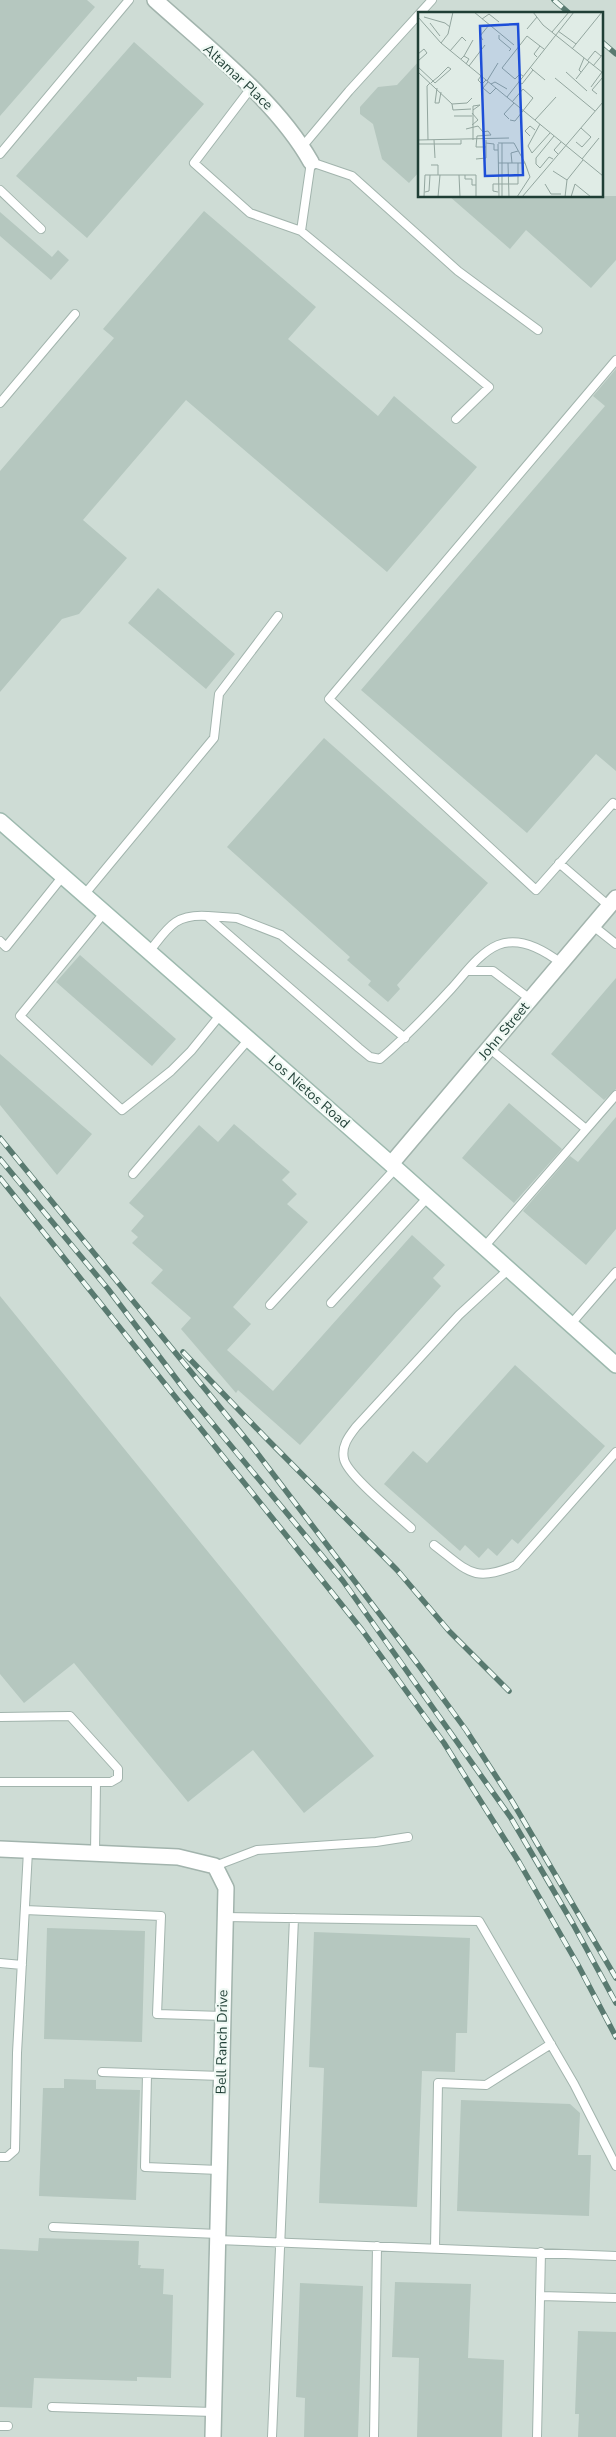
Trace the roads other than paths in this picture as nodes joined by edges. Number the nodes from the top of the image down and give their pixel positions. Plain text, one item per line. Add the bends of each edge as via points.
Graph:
1 (129, 0) edge
2 (155, 0) edge
3 (432, 0) edge
4 (421, 12) edge
5 (418, 15) edge
6 (251, 88) junction
7 (302, 147) junction
8 (0, 154) edge
9 (310, 162) junction
10 (0, 190) edge
11 (42, 229) dead end
12 (301, 232) junction
13 (75, 314) dead end
14 (538, 330) dead end
15 (616, 360) edge
16 (0, 403) edge
17 (456, 419) dead end
18 (278, 616) dead end
19 (616, 805) edge
20 (0, 821) edge
21 (559, 863) junction
22 (63, 876) junction
23 (84, 895) junction
24 (612, 902) edge
25 (104, 913) junction
26 (207, 916) junction
27 (592, 925) junction
28 (0, 942) edge
29 (616, 944) edge
30 (149, 952) junction
31 (561, 963) junction
32 (467, 971) junction
33 (530, 999) junction
34 (221, 1014) junction
35 (405, 1038) junction
36 (249, 1039) junction
37 (489, 1048) junction
38 (616, 1095) edge
39 (586, 1130) junction
40 (394, 1166) junction
41 (133, 1174) dead end
42 (428, 1197) junction
43 (484, 1247) junction
44 (509, 1269) junction
45 (616, 1272) edge
46 (331, 1303) dead end
47 (270, 1305) dead end
48 (571, 1324) junction
49 (616, 1365) edge
50 (616, 1452) edge
51 (411, 1528) dead end
52 (434, 1545) dead end
53 (0, 1716) edge
54 (0, 1782) edge
55 (96, 1782) junction
56 (408, 1837) dead end
57 (0, 1850) edge
58 (28, 1851) junction
59 (95, 1853) junction
60 (215, 1866) junction
61 (25, 1910) junction
62 (225, 1917) junction
63 (294, 1918) junction
64 (0, 1964) edge
65 (22, 1964) junction
66 (223, 2016) junction
67 (551, 2044) junction
68 (102, 2072) dead end
69 (147, 2074) junction
70 (222, 2076) junction
71 (0, 2157) edge
72 (616, 2166) edge
73 (219, 2170) junction
74 (53, 2227) dead end
75 (218, 2237) junction
76 (282, 2242) junction
77 (377, 2246) junction
78 (435, 2248) junction
79 (541, 2252) junction
80 (616, 2256) edge
81 (540, 2296) junction
82 (616, 2298) edge
83 (52, 2407) dead end
84 (213, 2412) junction
85 (213, 2437) edge
86 (272, 2437) edge
87 (374, 2437) edge
88 (537, 2437) edge

1 - 8 lane
2 - 6 street, Altamar Place
3 - 4 lane
5 - 7 lane
6 - 7 street, Altamar Place via 272,108
6 - 12 lane via 194,162 250,213
7 - 9 street, Altamar Place
9 - 12 lane
9 - 14 lane via 352,176 458,271
10 - 11 lane
12 - 17 lane via 489,387
13 - 16 lane
15 - 21 lane via 329,699 536,890
18 - 23 lane via 219,694 214,738
19 - 21 lane via 613,803
20 - 22 street, Los Nietos Road
21 - 24 lane
22 - 23 street, Los Nietos Road
22 - 28 lane via 6,947
23 - 25 street, Los Nietos Road
24 - 27 street, John Street
25 - 30 street, Los Nietos Road
25 - 34 lane via 20,1016 122,1110 171,1071
26 - 30 lane via 189,915 174,922
26 - 35 lane via 237,918 281,935
26 - 35 lane via 370,1057 380,1059
27 - 29 lane
27 - 31 street, John Street
30 - 34 street, Los Nietos Road
31 - 32 lane via 532,945 499,944
31 - 33 street, John Street
32 - 33 lane via 493,972
32 - 35 lane
33 - 37 street, John Street
34 - 36 street, Los Nietos Road
36 - 40 street, Los Nietos Road
36 - 41 lane
37 - 39 lane
37 - 40 street, John Street
38 - 39 lane
39 - 43 lane
40 - 42 street, Los Nietos Road
40 - 47 lane
42 - 43 street, Los Nietos Road
42 - 46 lane
43 - 44 street, Los Nietos Road
44 - 48 street, Los Nietos Road
44 - 51 lane via 458,1315 356,1427 345,1445 344,1460 352,1473
45 - 48 lane
48 - 49 street, Los Nietos Road
50 - 52 lane via 516,1565 497,1573 471,1573
53 - 55 lane via 70,1716 118,1769 118,1778 111,1782
54 - 55 lane
55 - 59 lane
56 - 60 lane via 257,1850
57 - 58 street
58 - 59 street
58 - 61 lane
59 - 60 street via 178,1856
60 - 62 street, Bell Ranch Drive via 226,1888
61 - 65 lane
61 - 66 lane via 161,1916 157,2014
62 - 63 lane
62 - 66 street, Bell Ranch Drive
63 - 67 lane via 479,1921
63 - 76 lane
64 - 65 lane
65 - 71 lane via 15,2150 6,2157
66 - 70 street, Bell Ranch Drive
67 - 72 lane
67 - 78 lane via 486,2084 438,2083
68 - 69 lane
69 - 70 lane
69 - 73 lane via 145,2168
70 - 73 street, Bell Ranch Drive
73 - 75 street, Bell Ranch Drive
74 - 75 lane
75 - 76 lane
75 - 84 street, Bell Ranch Drive
76 - 77 lane
76 - 86 lane
77 - 78 lane
77 - 87 lane
78 - 79 lane
79 - 80 lane
79 - 81 lane
81 - 82 lane
81 - 88 lane
83 - 84 lane
84 - 85 street, Bell Ranch Drive

